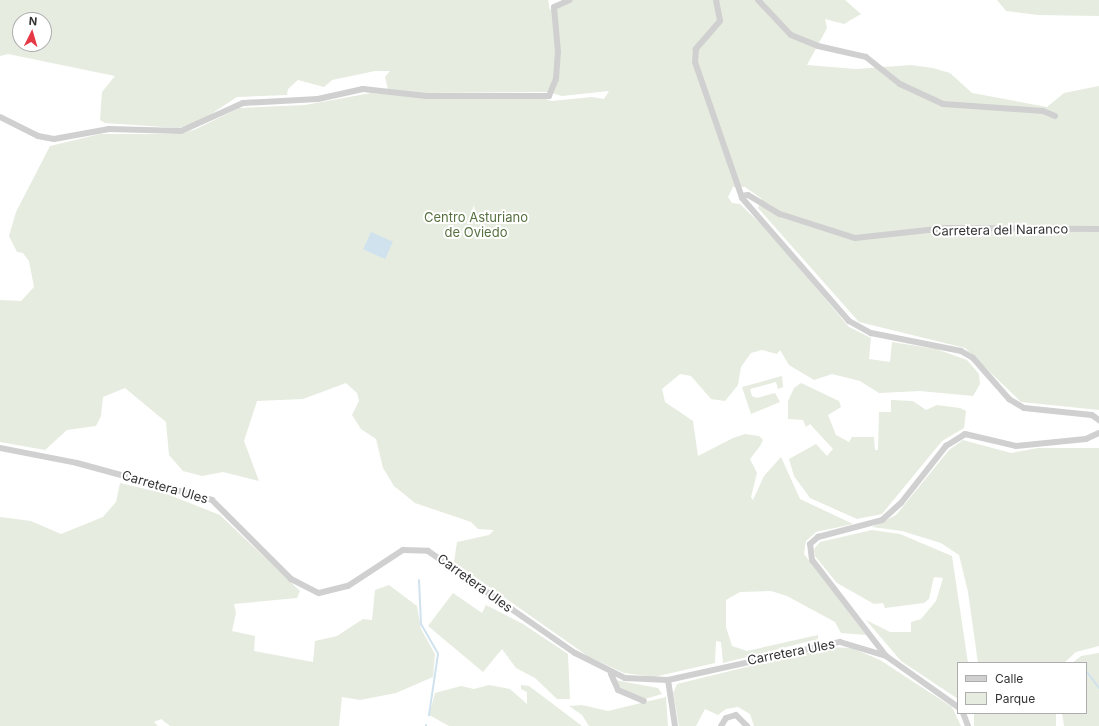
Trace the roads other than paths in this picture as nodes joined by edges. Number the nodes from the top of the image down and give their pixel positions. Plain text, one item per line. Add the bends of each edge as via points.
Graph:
1 (570, 0) edge
2 (716, 0) edge
3 (758, 0) edge
4 (1055, 116) dead end
5 (0, 118) edge
6 (742, 196) junction
7 (1099, 229) edge
8 (1099, 420) edge
9 (1099, 433) edge
10 (0, 448) edge
11 (886, 656) junction
12 (611, 674) junction
13 (668, 680) junction
14 (644, 701) dead end
15 (957, 706) edge
16 (963, 714) edge
17 (675, 726) edge
18 (721, 726) edge
19 (747, 726) edge
20 (968, 726) edge

1 - 5 street via 554,7 558,52 556,79 549,96 427,96 363,89 318,98 243,103 181,130 129,132 109,129 54,139 38,136
2 - 6 street via 720,21 696,48 695,62
3 - 4 street via 791,35 818,46 866,57 900,84 943,104 1042,111
6 - 7 street, Carretera del Naranco via 748,195 780,214 855,238 946,228
6 - 8 street via 845,316 860,328 961,351 973,358 1009,399 1024,408 1092,415
9 - 11 street via 1086,439 1016,446 965,434 946,446 901,503 882,520 813,540 808,549 812,560
10 - 12 street, Carretera Ules via 77,463 212,500 291,579 319,593 348,586 403,550 428,551 575,653
11 - 13 street, Carretera Ules via 840,642
11 - 15 street
12 - 13 street, Carretera Ules via 638,681
12 - 14 street via 618,690
13 - 17 street
16 - 20 street
18 - 19 street via 726,718 736,715

